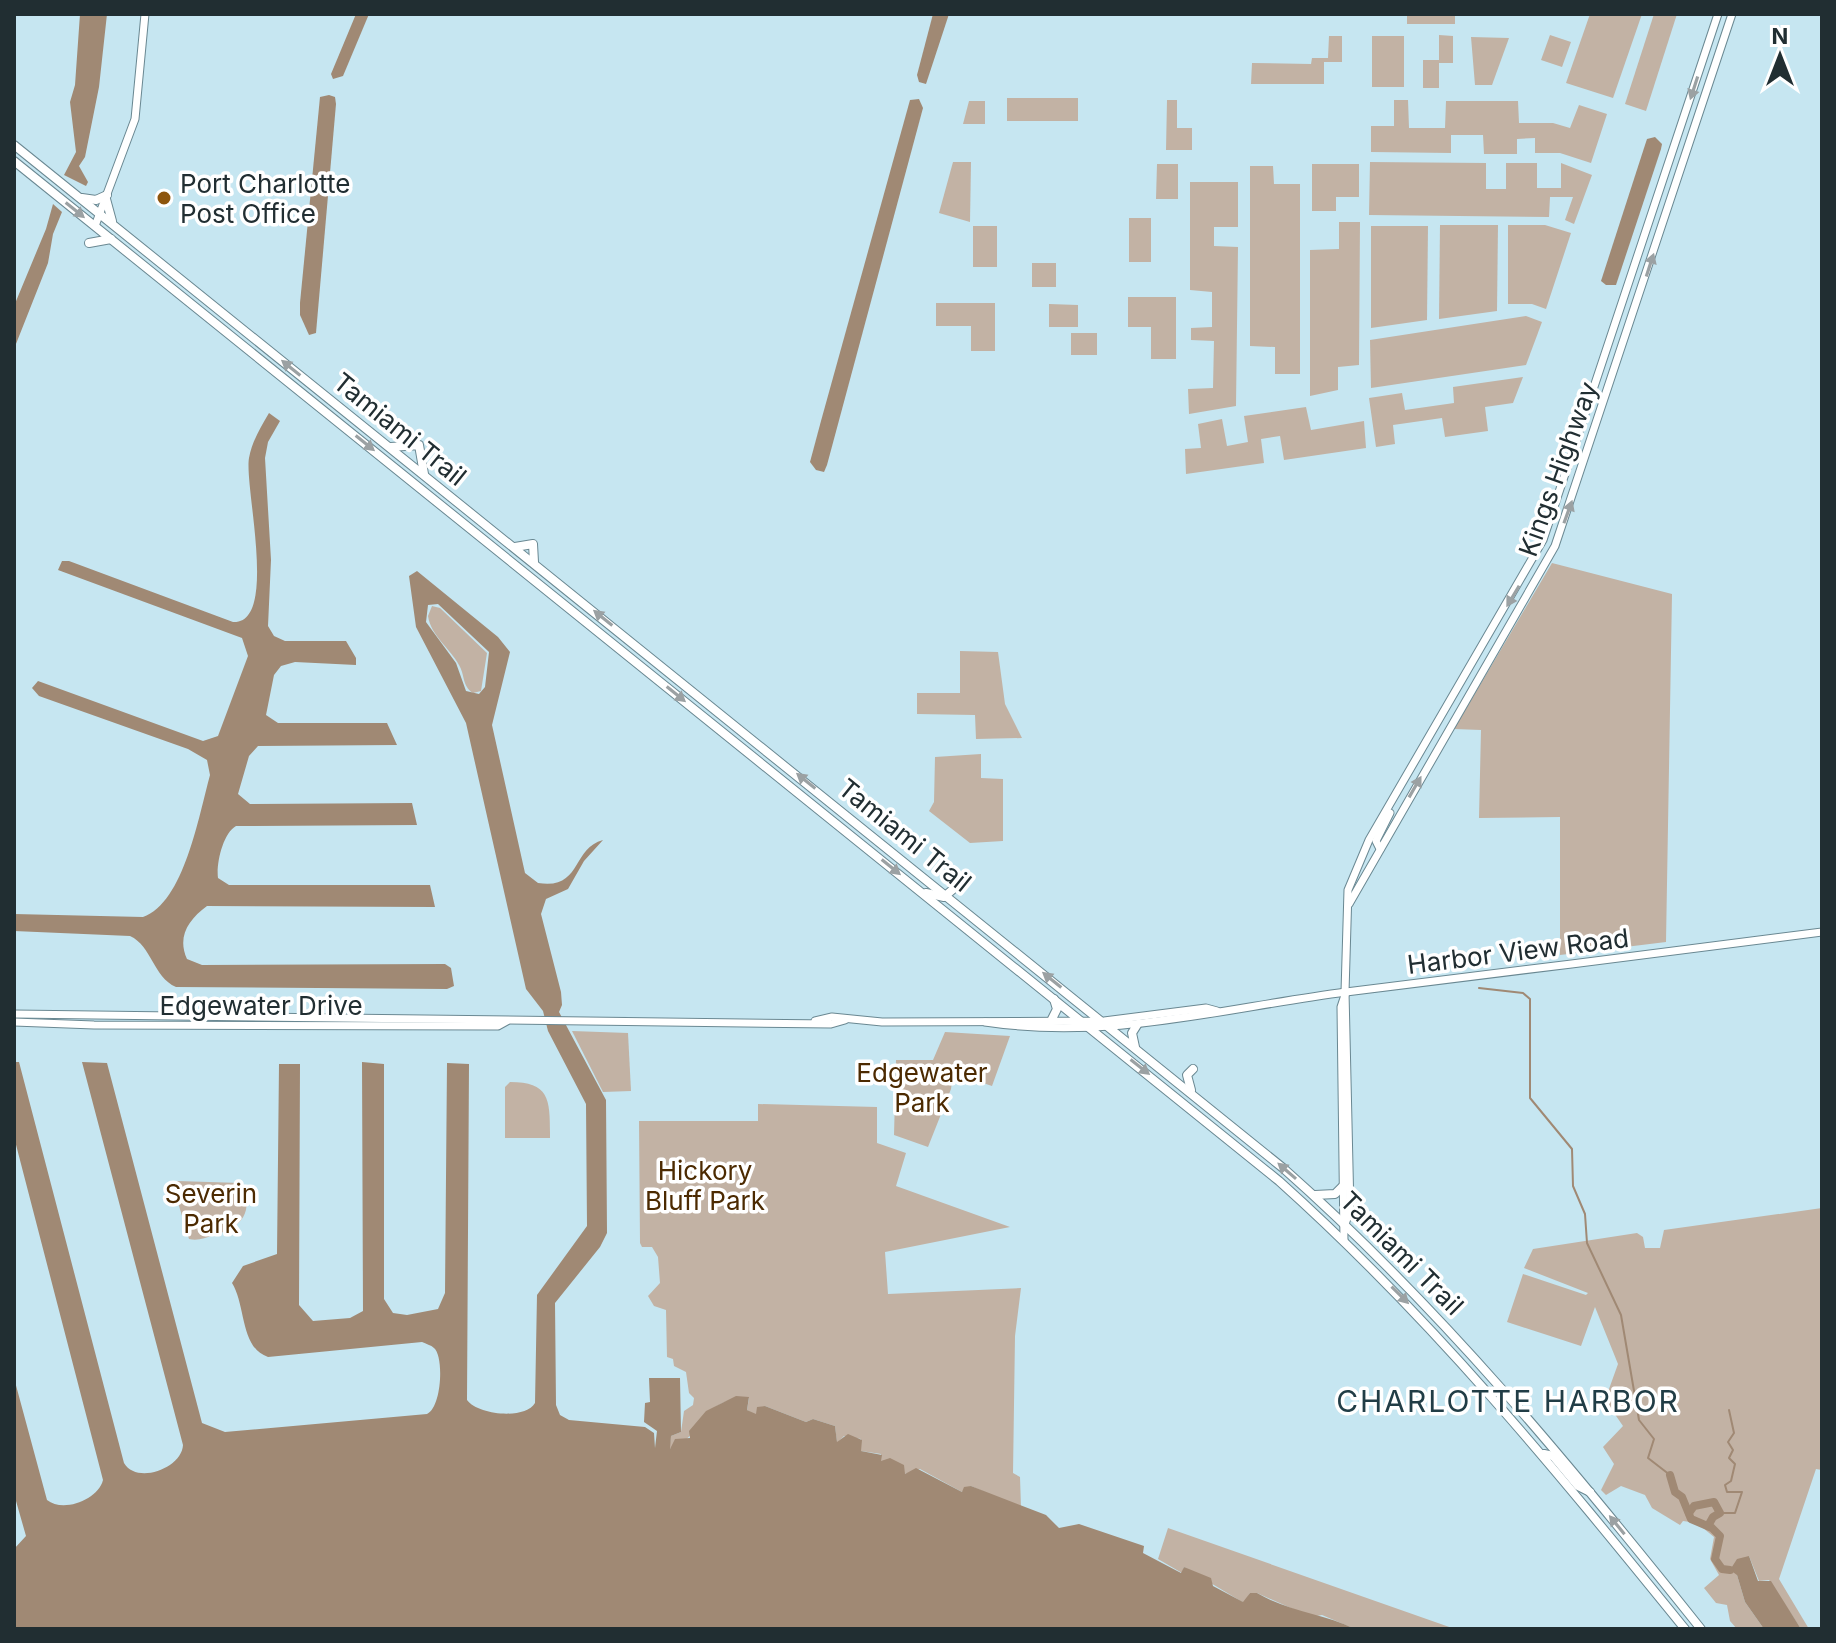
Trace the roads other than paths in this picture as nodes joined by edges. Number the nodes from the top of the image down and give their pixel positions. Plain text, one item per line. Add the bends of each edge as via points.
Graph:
1 (145, 14) edge
2 (1718, 14) edge
3 (1732, 14) edge
4 (14, 145) edge
5 (14, 161) edge
6 (106, 197) junction
7 (80, 198) junction
8 (100, 214) junction
9 (114, 225) junction
10 (95, 226) junction
11 (112, 240) junction
12 (89, 243) dead end
13 (390, 447) junction
14 (424, 475) junction
15 (514, 547) junction
16 (534, 562) junction
17 (617, 647) junction
18 (643, 651) junction
19 (637, 663) junction
20 (667, 670) junction
21 (1417, 756) junction
22 (1429, 763) junction
23 (1390, 803) junction
24 (1367, 844) junction
25 (1380, 849) junction
26 (1365, 874) junction
27 (935, 886) junction
28 (922, 892) junction
29 (948, 895) junction
30 (1349, 904) junction
31 (944, 909) junction
32 (968, 913) junction
33 (1822, 932) edge
34 (1345, 992) junction
35 (1054, 999) junction
36 (1219, 1011) junction
37 (14, 1014) edge
38 (1052, 1019) junction
39 (1079, 1019) junction
40 (507, 1021) junction
41 (1104, 1021) junction
42 (14, 1022) edge
43 (985, 1022) junction
44 (1137, 1025) junction
45 (1090, 1028) junction
46 (1113, 1029) junction
47 (1136, 1048) junction
48 (1193, 1069) dead end
49 (1191, 1091) junction
50 (1219, 1131) junction
51 (1246, 1137) junction
52 (1346, 1142) junction
53 (1343, 1186) junction
54 (1313, 1194) junction
55 (1345, 1224) junction
56 (1344, 1240) junction
57 (1518, 1424) junction
58 (1541, 1431) junction
59 (1544, 1454) junction
60 (1590, 1492) junction
61 (1628, 1558) junction
62 (1652, 1567) junction
63 (1651, 1587) junction
64 (1676, 1597) junction
65 (1685, 1629) edge
66 (1701, 1629) edge

1 - 6 main road via 135,119
2 -> 21 main road, Kings Highway via 1552,518 1524,576
22 -> 3 main road, Kings Highway via 1536,583 1564,523
4 - 7 main road, Tamiami Trail
5 -> 10 main road, Tamiami Trail
6 - 7 main road
6 - 8 main road
6 - 9 main road
7 - 8 main road, Tamiami Trail
8 - 9 main road, Tamiami Trail
8 - 10 main road
13 -> 9 main road, Tamiami Trail
10 - 11 main road, Tamiami Trail
11 - 12 main road
11 -> 17 main road, Tamiami Trail
13 - 14 main road, Tamiami Trail
13 - 14 main road via 419,445
14 - 15 main road, Tamiami Trail
15 - 16 main road, Tamiami Trail
15 - 16 main road via 533,544
18 -> 16 main road, Tamiami Trail
17 - 18 main road
17 - 19 main road, Tamiami Trail
18 - 20 main road, Tamiami Trail
19 - 20 main road
19 -> 28 main road, Tamiami Trail
27 -> 20 main road, Tamiami Trail
21 - 22 main road
21 - 23 main road, Kings Highway
25 -> 22 main road, Kings Highway
23 - 24 main road, Kings Highway
23 - 25 main road via 1376,841
24 - 26 main road
24 - 30 main road, Kings Highway via 1348,890
25 - 26 main road, Kings Highway
26 - 30 main road, Kings Highway
27 - 29 main road, Tamiami Trail
27 - 29 main road via 958,885
28 - 29 main road
28 - 31 main road, Tamiami Trail
29 - 32 main road, Tamiami Trail
30 - 34 main road, Kings Highway
31 - 32 main road
31 - 35 main road, Tamiami Trail
41 -> 32 main road, Tamiami Trail
33 - 34 main road, Harbor View Road
34 - 36 main road, Harbor View Road
34 - 52 main road, Kings Highway via 1341,1007
35 - 38 main road
35 - 39 main road, Tamiami Trail
36 - 41 main road, Harbor View Road via 1206,1008
36 - 44 main road, Harbor View Road
37 - 40 main road, Edgewater Drive
38 - 39 main road, Edgewater Drive
38 - 43 main road, Edgewater Drive
39 - 41 main road, Harbor View Road
39 - 45 main road, Tamiami Trail
40 - 42 main road, Edgewater Drive via 498,1026
40 - 43 main road, Edgewater Drive
41 - 46 main road, Tamiami Trail
43 - 45 main road, Edgewater Drive via 1031,1029
44 - 46 main road, Harbor View Road
44 - 47 main road via 1132,1033
45 - 46 main road, Harbor View Road
45 -> 50 main road, Tamiami Trail
46 - 47 main road, Tamiami Trail
47 - 49 main road, Tamiami Trail
48 - 49 main road via 1187,1075
49 - 51 main road, Tamiami Trail
50 - 51 main road
50 - 56 main road, Tamiami Trail
54 -> 51 main road, Tamiami Trail
52 - 53 main road, Kings Highway
52 - 55 main road, Kings Highway via 1350,1210
53 - 54 main road via 1329,1195
53 - 55 main road, Kings Highway
54 - 55 main road, Tamiami Trail
55 - 56 main road
55 - 58 main road, Tamiami Trail via 1448,1326
56 -> 57 main road, Tamiami Trail
57 - 58 main road
57 - 59 main road, Tamiami Trail
58 - 60 main road, Tamiami Trail
59 - 60 main road via 1553,1456 1578,1486
59 - 61 main road, Tamiami Trail
62 -> 60 main road, Tamiami Trail
61 - 62 main road
61 - 63 main road, Tamiami Trail
62 - 64 main road, Tamiami Trail
63 - 64 main road
63 - 65 main road, Tamiami Trail
64 - 66 main road, Tamiami Trail

